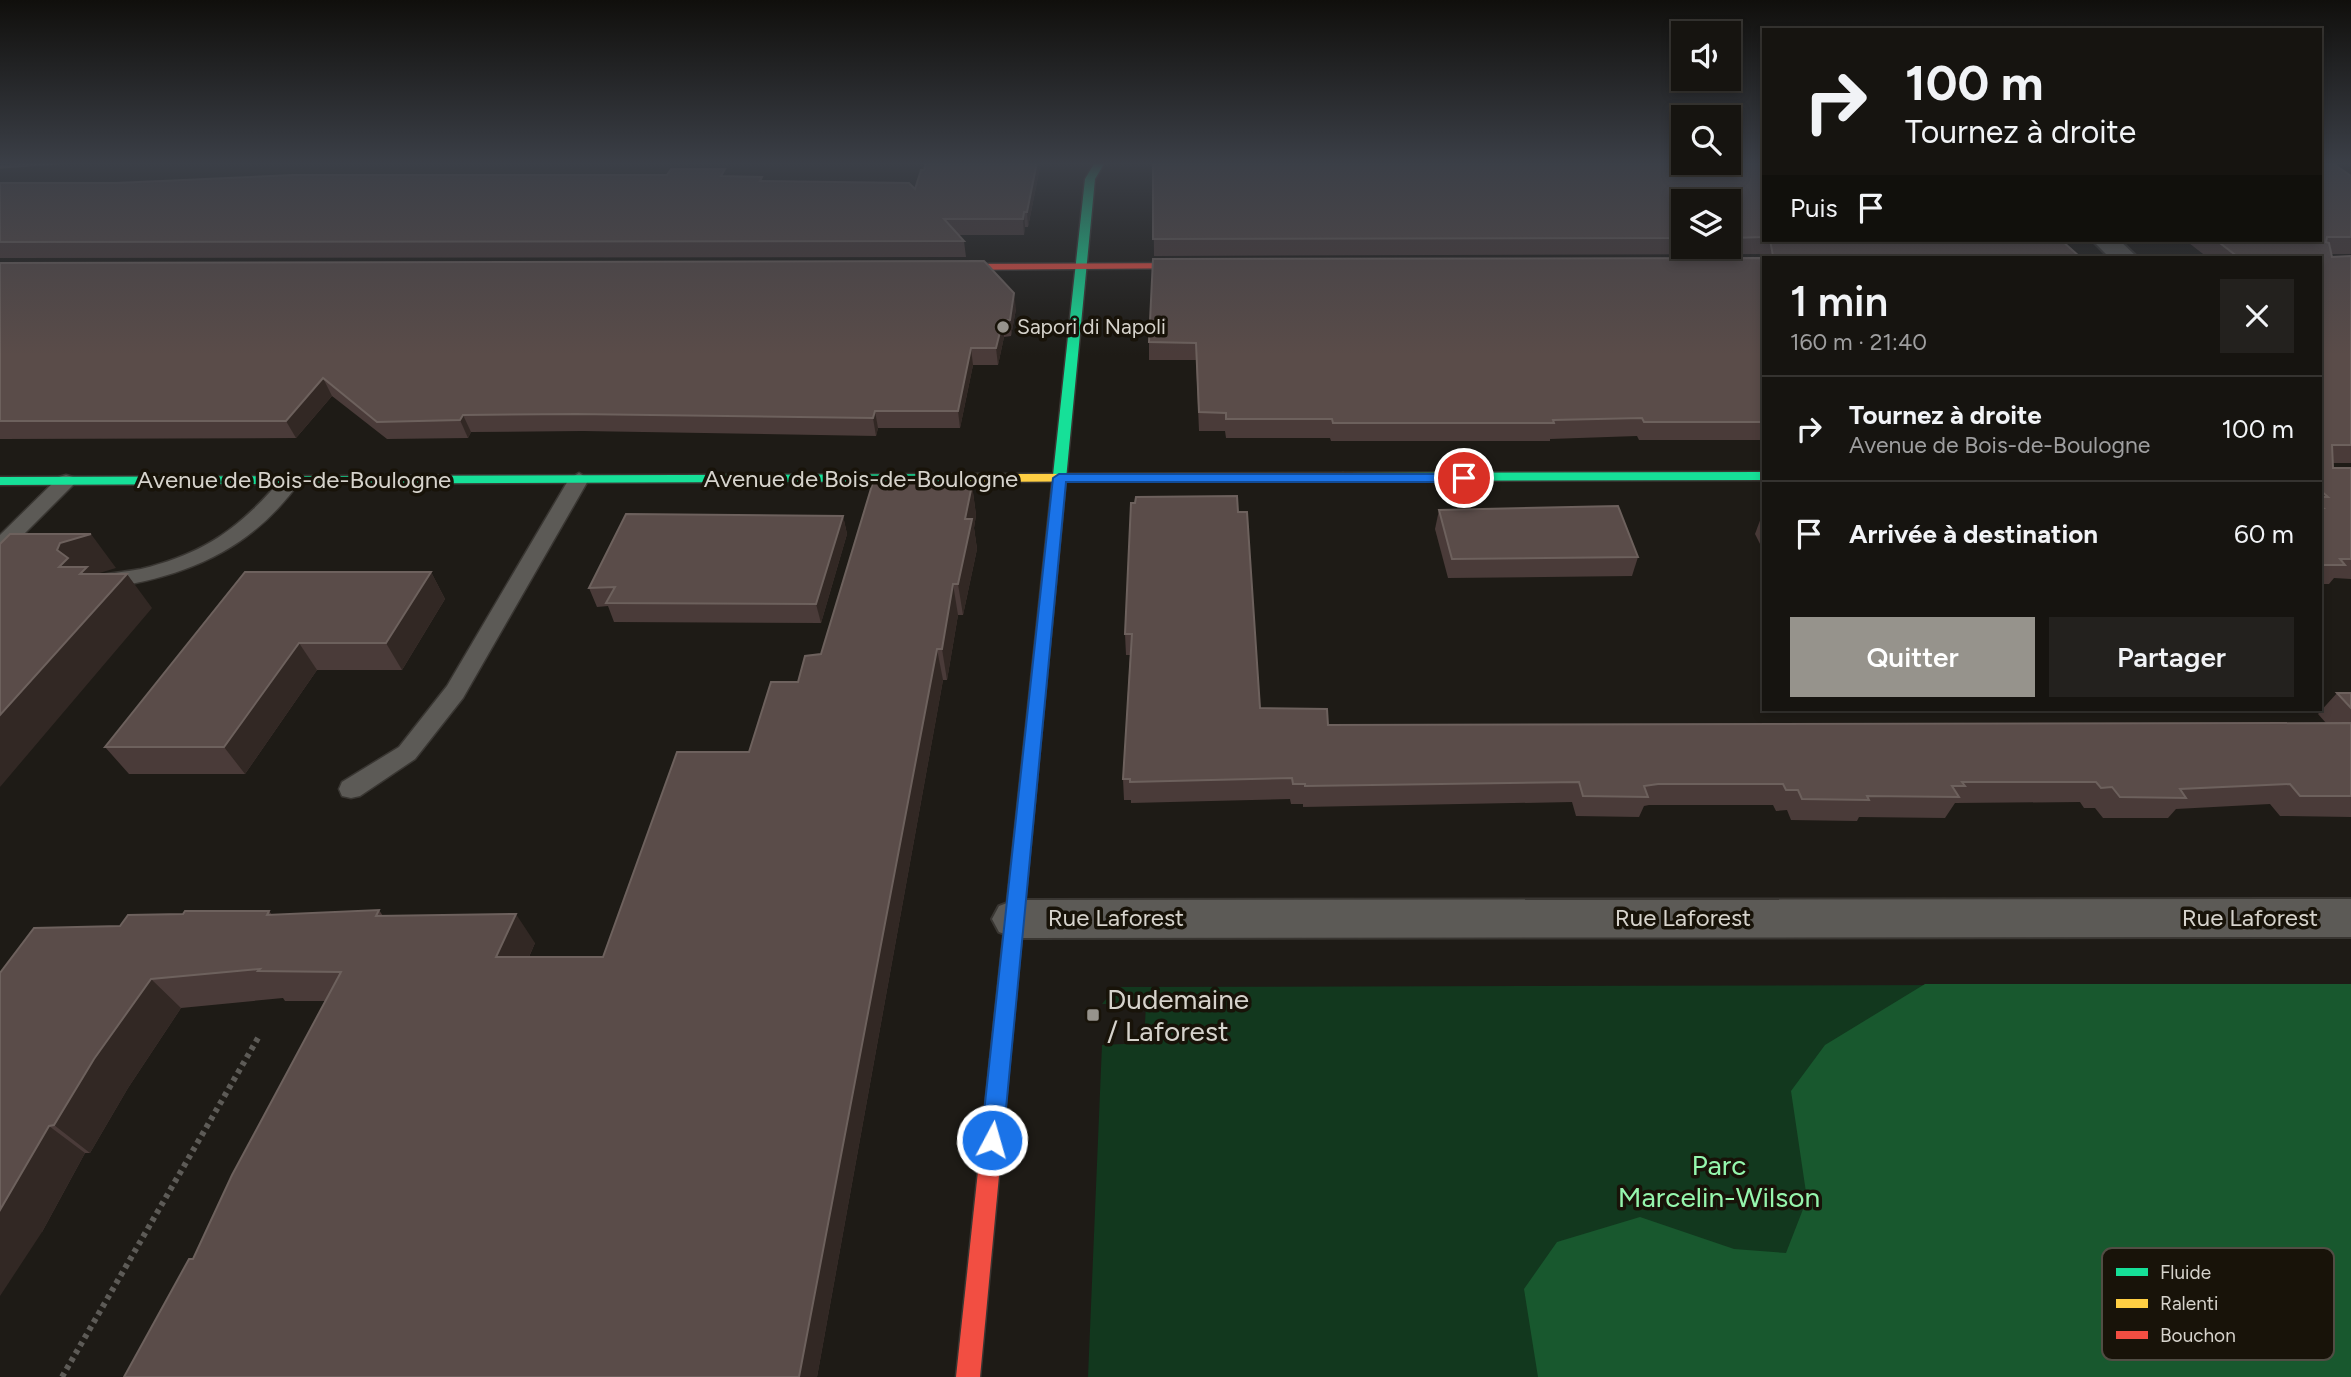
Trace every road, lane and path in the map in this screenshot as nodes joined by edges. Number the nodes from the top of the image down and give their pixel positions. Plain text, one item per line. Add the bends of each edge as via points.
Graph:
1 (1086, 226) edge
2 (2106, 242) edge
3 (2123, 256) edge
4 (1082, 266) junction
5 (1223, 266) edge
6 (925, 267) edge
7 (1762, 477) edge
8 (1059, 478) junction
9 (876, 479) junction
10 (291, 480) junction
11 (579, 480) junction
12 (0, 481) edge
13 (66, 481) junction
14 (869, 504) edge
15 (0, 547) edge
16 (96, 583) edge
17 (351, 789) dead end
18 (2351, 918) edge
19 (1014, 919) junction
20 (258, 1038) dead end
21 (62, 1377) edge
22 (968, 1377) edge

1 - 4 street
2 - 3 street
4 - 5 street
4 - 6 street
4 - 8 street
7 - 8 street, Avenue de Bois-de-Boulogne
8 - 9 street, Avenue de Bois-de-Boulogne
8 - 19 street
9 - 11 street, Avenue de Bois-de-Boulogne
9 - 14 lane
10 - 11 street, Avenue de Bois-de-Boulogne
10 - 13 street, Avenue de Bois-de-Boulogne
10 - 16 lane via 257,520 226,542 172,565
11 - 17 lane via 455,692 407,753
12 - 13 street, Avenue de Bois-de-Boulogne
13 - 15 lane
18 - 19 street, Rue Laforest
19 - 22 street
20 - 21 path

